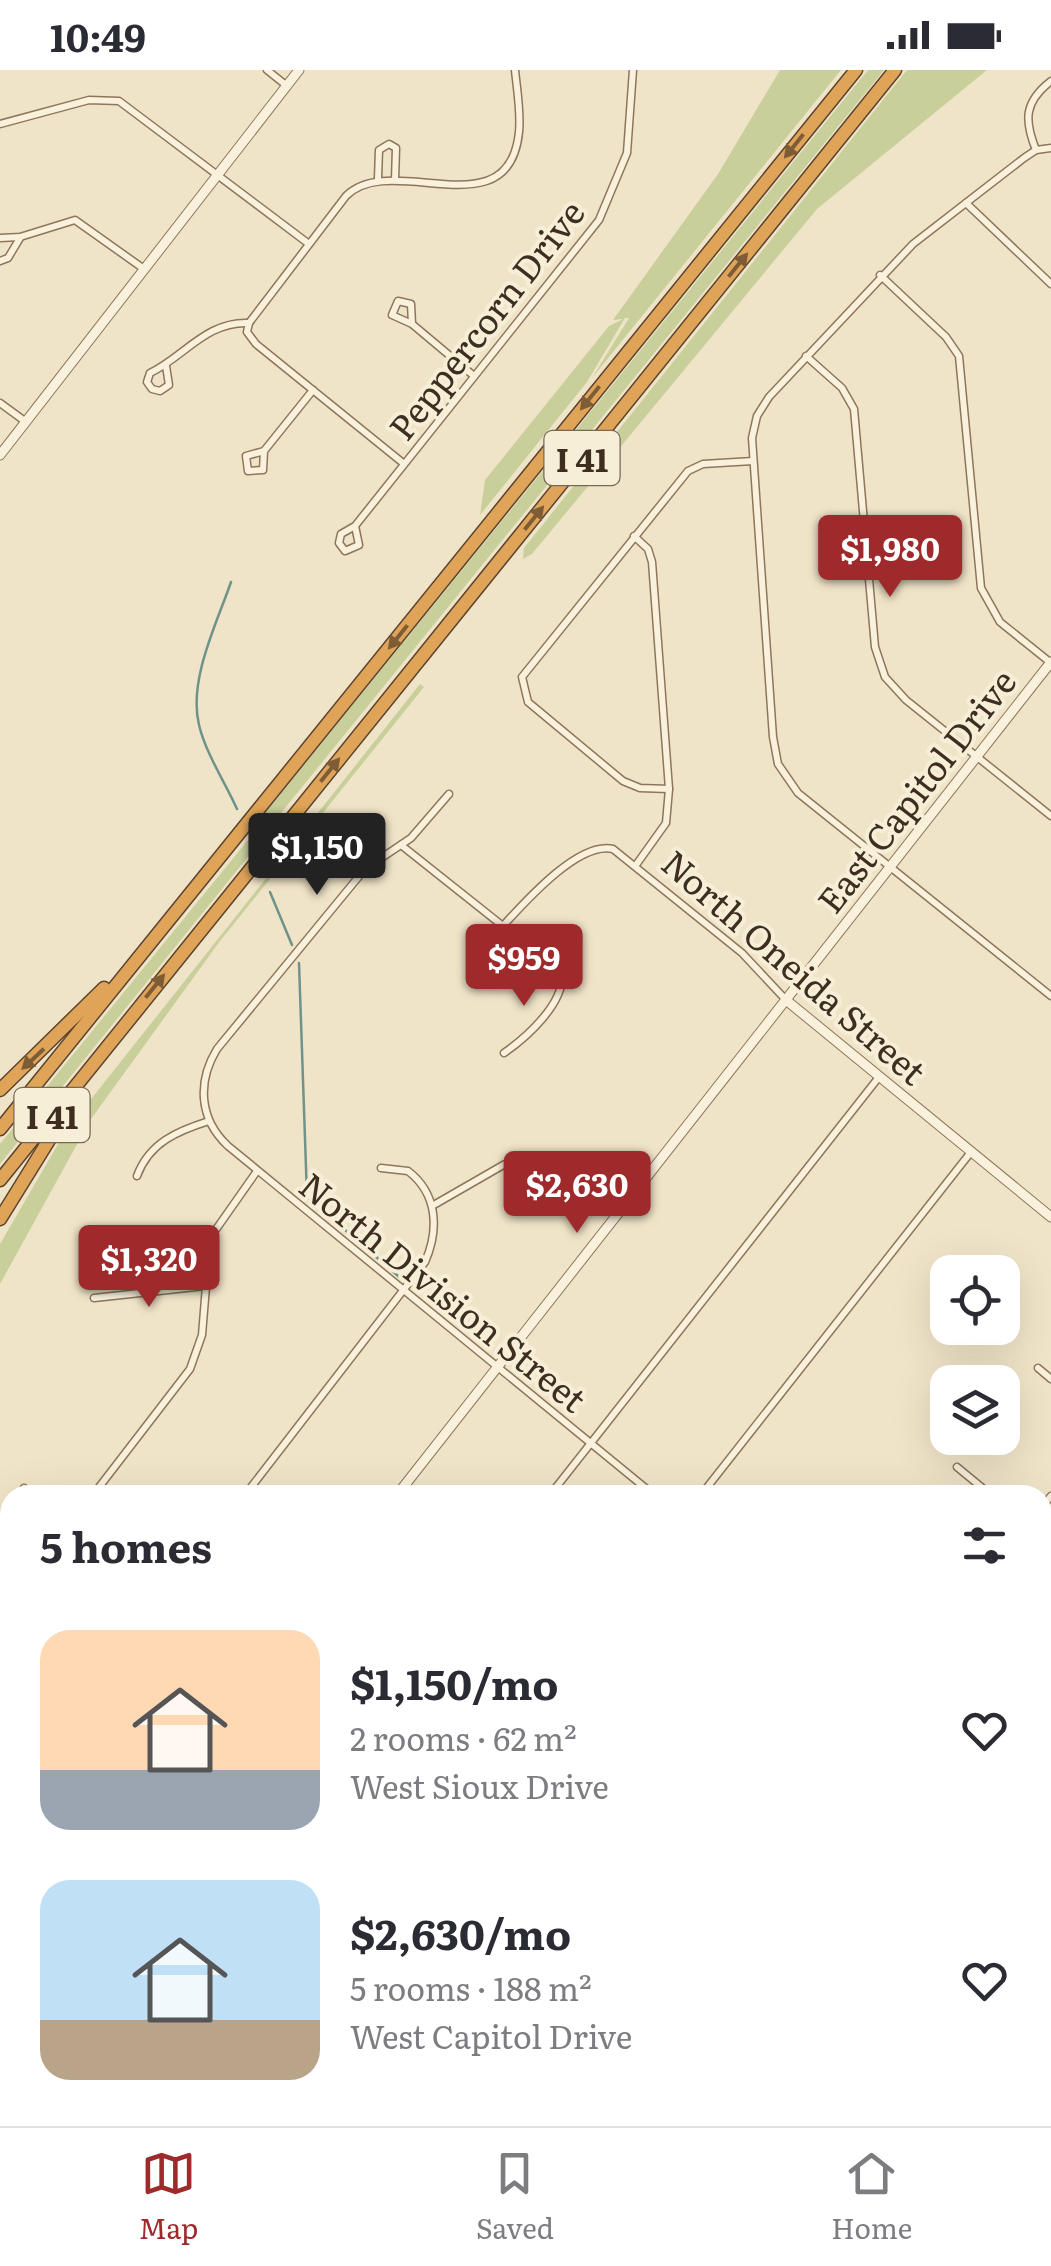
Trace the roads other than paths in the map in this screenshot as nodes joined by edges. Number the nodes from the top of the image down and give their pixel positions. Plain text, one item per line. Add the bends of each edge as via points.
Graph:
1 (267, 70) edge
2 (299, 70) edge
3 (515, 70) edge
4 (632, 70) edge
5 (856, 70) edge
6 (895, 70) edge
7 (1051, 81) edge
8 (287, 86) junction
9 (0, 124) edge
10 (1051, 148) edge
11 (1036, 150) junction
12 (219, 174) junction
13 (378, 178) junction
14 (395, 180) junction
15 (966, 204) junction
16 (20, 237) junction
17 (0, 238) edge
18 (309, 244) junction
19 (0, 262) edge
20 (145, 270) junction
21 (880, 276) junction
22 (1051, 284) edge
23 (249, 324) junction
24 (412, 324) dead end
25 (806, 356) junction
26 (166, 366) dead end
27 (474, 376) junction
28 (313, 390) junction
29 (0, 402) edge
30 (26, 422) junction
31 (264, 451) dead end
32 (0, 455) edge
33 (753, 462) junction
34 (403, 463) junction
35 (354, 526) dead end
36 (634, 536) junction
37 (1051, 662) edge
38 (978, 756) junction
39 (669, 790) junction
40 (448, 794) dead end
41 (1051, 816) edge
42 (401, 845) junction
43 (636, 864) junction
44 (891, 866) junction
45 (502, 928) junction
46 (152, 942) junction
47 (1051, 996) edge
48 (786, 1000) junction
49 (104, 1049) junction
50 (504, 1053) dead end
51 (879, 1077) junction
52 (0, 1090) edge
53 (208, 1121) junction
54 (0, 1129) edge
55 (971, 1152) junction
56 (505, 1164) dead end
57 (381, 1168) dead end
58 (257, 1170) junction
59 (137, 1176) dead end
60 (0, 1180) edge
61 (432, 1206) junction
62 (1051, 1217) edge
63 (0, 1219) edge
64 (206, 1286) junction
65 (405, 1292) junction
66 (94, 1298) dead end
67 (498, 1366) junction
68 (1038, 1368) dead end
69 (1051, 1379) edge
70 (590, 1442) junction
71 (957, 1467) dead end
72 (101, 1485) edge
73 (252, 1485) edge
74 (405, 1485) edge
75 (558, 1485) edge
76 (642, 1485) edge
77 (710, 1485) edge
78 (980, 1485) edge

1 - 8 street
2 - 8 street
3 - 14 street via 519,131 500,170 470,186
4 - 27 street, Peppercorn Drive via 626,153 607,206
5 -> 46 highway, I 41
49 -> 6 highway, I 41
7 - 11 street via 1028,106 1026,123
8 - 12 street
9 - 12 street via 113,99
10 - 11 street
11 - 15 street
12 - 18 street
12 - 20 street
13 - 14 street
13 - 14 street via 379,150 388,144 397,155
13 - 18 street via 354,188
15 - 21 street
15 - 22 street
16 - 17 street
16 - 19 street
16 - 20 street via 75,220
18 - 23 street
20 - 30 street
21 - 25 street
21 - 37 street via 959,356 981,588 1000,622
23 - 26 street via 228,324 198,338
23 - 28 street via 250,338
24 - 27 street
25 - 33 street via 762,406
25 - 38 street via 842,388 854,409 879,664 906,700
27 - 34 street, Peppercorn Drive
28 - 31 street
28 - 34 street
29 - 30 street
30 - 32 street
33 - 36 street via 688,471
33 - 44 street via 778,764 798,792
34 - 35 street, Peppercorn Drive
36 - 39 street via 652,562
36 - 39 street via 526,670 522,687 528,702 623,781
37 - 38 street, East Capitol Drive
38 - 41 street
38 - 44 street, East Capitol Drive
39 - 43 street via 666,823
40 - 42 street
42 - 45 street
42 - 53 street via 365,869 209,1062 203,1091
43 - 45 street, North Oneida Street via 613,849 587,850
43 - 48 street, North Oneida Street via 742,952
44 - 47 street
44 - 48 street, East Capitol Drive
45 - 50 street via 562,973 560,992
46 -> 52 highway
46 - 54 highway, I 41
48 - 51 street, North Oneida Street
48 - 67 street, East Capitol Drive
49 - 60 highway, I 41
49 - 63 highway
51 - 55 street, North Oneida Street
51 - 70 street
53 - 58 street, North Division Street
53 - 59 street via 164,1140
55 - 62 street, North Oneida Street
55 - 77 street
56 - 61 street
57 - 61 street via 408,1171
58 - 64 street via 210,1238
58 - 65 street, North Division Street
61 - 65 street via 431,1249
64 - 66 street
64 - 72 street via 202,1335 190,1370
65 - 67 street, North Division Street
65 - 73 street
67 - 70 street, North Division Street
67 - 74 street, East Capitol Drive
68 - 69 street
70 - 75 street
70 - 76 street, North Division Street
71 - 78 street

